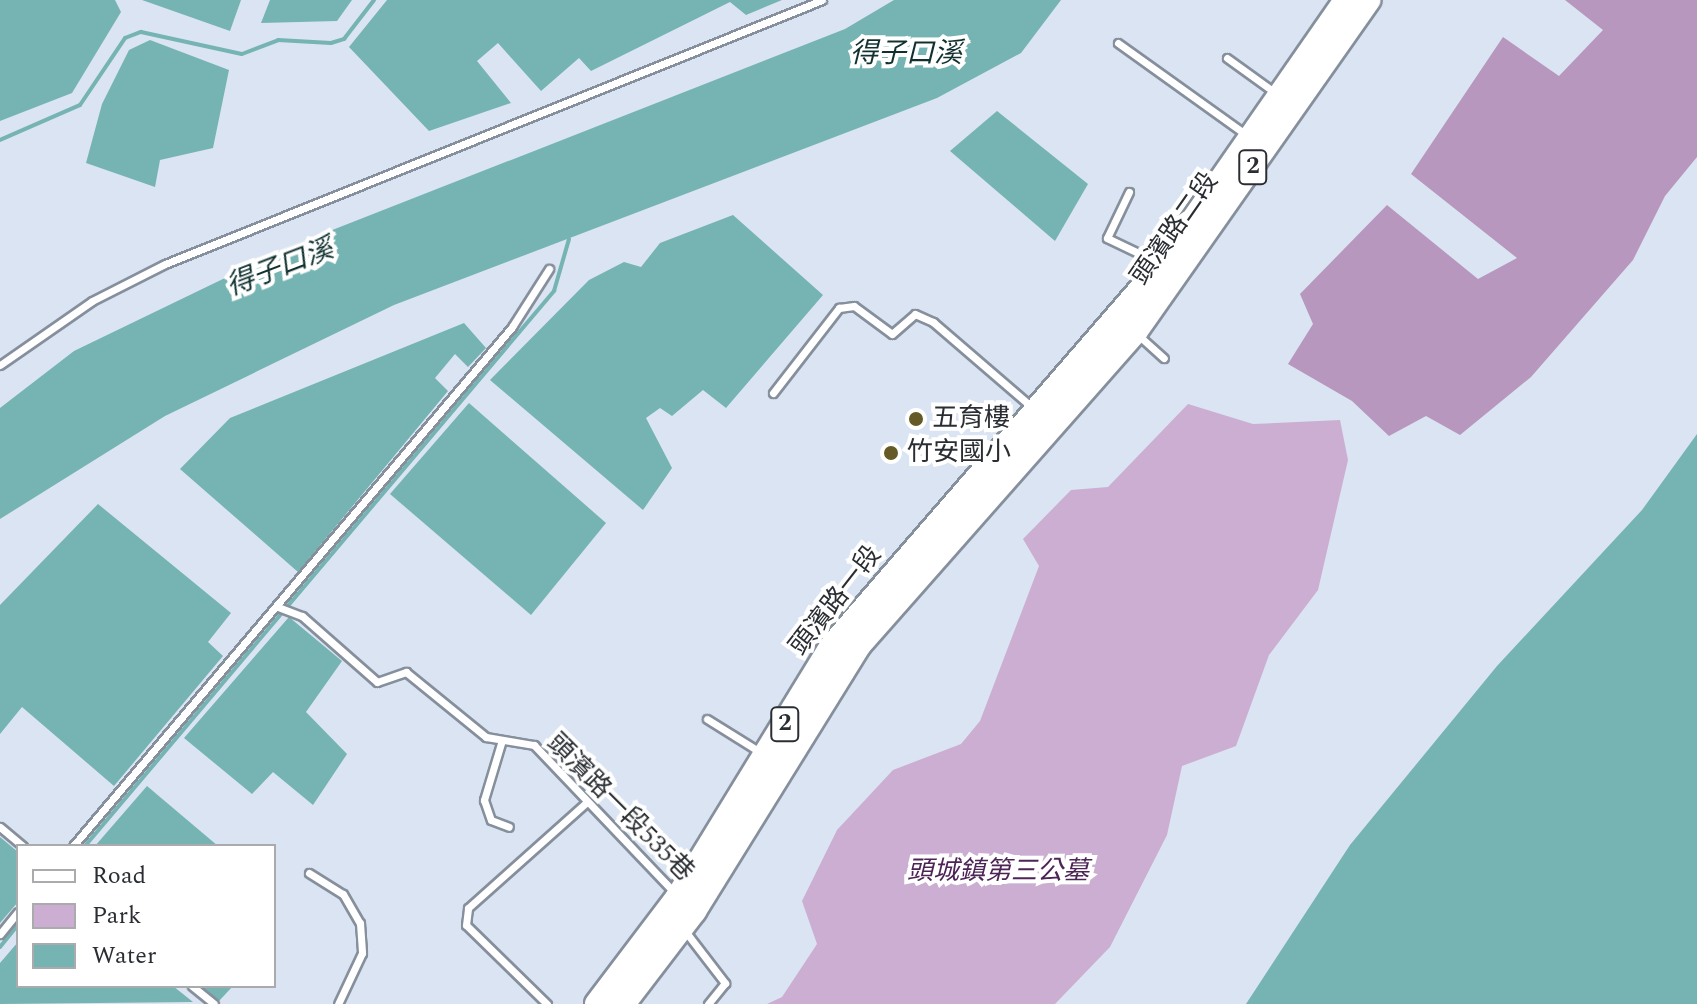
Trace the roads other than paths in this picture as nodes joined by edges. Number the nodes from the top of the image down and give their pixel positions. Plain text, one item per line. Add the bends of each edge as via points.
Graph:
1 (822, 0) edge
2 (1346, 0) edge
3 (1368, 0) edge
4 (1118, 43) dead end
5 (1227, 58) dead end
6 (1279, 95) junction
7 (1259, 142) junction
8 (1129, 192) dead end
9 (1162, 265) junction
10 (549, 269) dead end
11 (1135, 332) junction
12 (1164, 358) dead end
13 (0, 365) edge
14 (773, 393) dead end
15 (1046, 419) junction
16 (970, 502) junction
17 (278, 607) junction
18 (707, 719) dead end
19 (502, 740) junction
20 (766, 756) junction
21 (587, 802) junction
22 (0, 827) edge
23 (509, 827) dead end
24 (21, 844) edge
25 (75, 844) edge
26 (309, 873) dead end
27 (680, 912) junction
28 (16, 914) edge
29 (0, 934) edge
30 (194, 988) edge
31 (214, 1004) edge
32 (338, 1004) edge
33 (547, 1004) edge
34 (597, 1004) edge
35 (623, 1004) edge
36 (708, 1004) edge

1 - 13 lane via 165,264 92,301
2 - 6 main road, 頭濱路二段 / 2
3 - 7 main road, 頭濱路二段 / 2
4 - 7 lane
5 - 6 lane
6 - 7 main road, 頭濱路二段 / 2
7 - 9 main road, 頭濱路二段 / 2
7 - 11 main road, 頭濱路二段 / 2
8 - 9 lane via 1107,238
9 - 15 main road, 頭濱路一段 / 2
10 - 17 lane via 512,327
11 - 12 lane
11 - 15 main road, 頭濱路一段 / 2
14 - 15 lane via 839,308 854,306 892,334 915,314 933,322
15 - 16 main road, 頭濱路一段 / 2
16 - 20 main road, 頭濱路一段 / 2 via 832,646
16 - 27 main road, 頭濱路一段 / 2 via 858,646
17 - 19 lane, 頭濱路一段535巷 via 302,616 377,682 406,672 486,737
17 - 25 lane
18 - 20 lane
19 - 21 lane, 頭濱路一段535巷 via 534,745
19 - 23 lane via 484,800 491,820
20 - 27 main road, 頭濱路一段 / 2
21 - 27 lane, 頭濱路一段535巷
21 - 33 lane via 468,908 466,925
22 - 24 lane
26 - 32 lane via 343,894 360,923 362,953
27 - 34 main road, 頭濱路一段 / 2
27 - 35 main road, 頭濱路一段 / 2
27 - 36 lane, 頭濱路一段535巷 via 725,983
28 - 29 lane
30 - 31 lane

